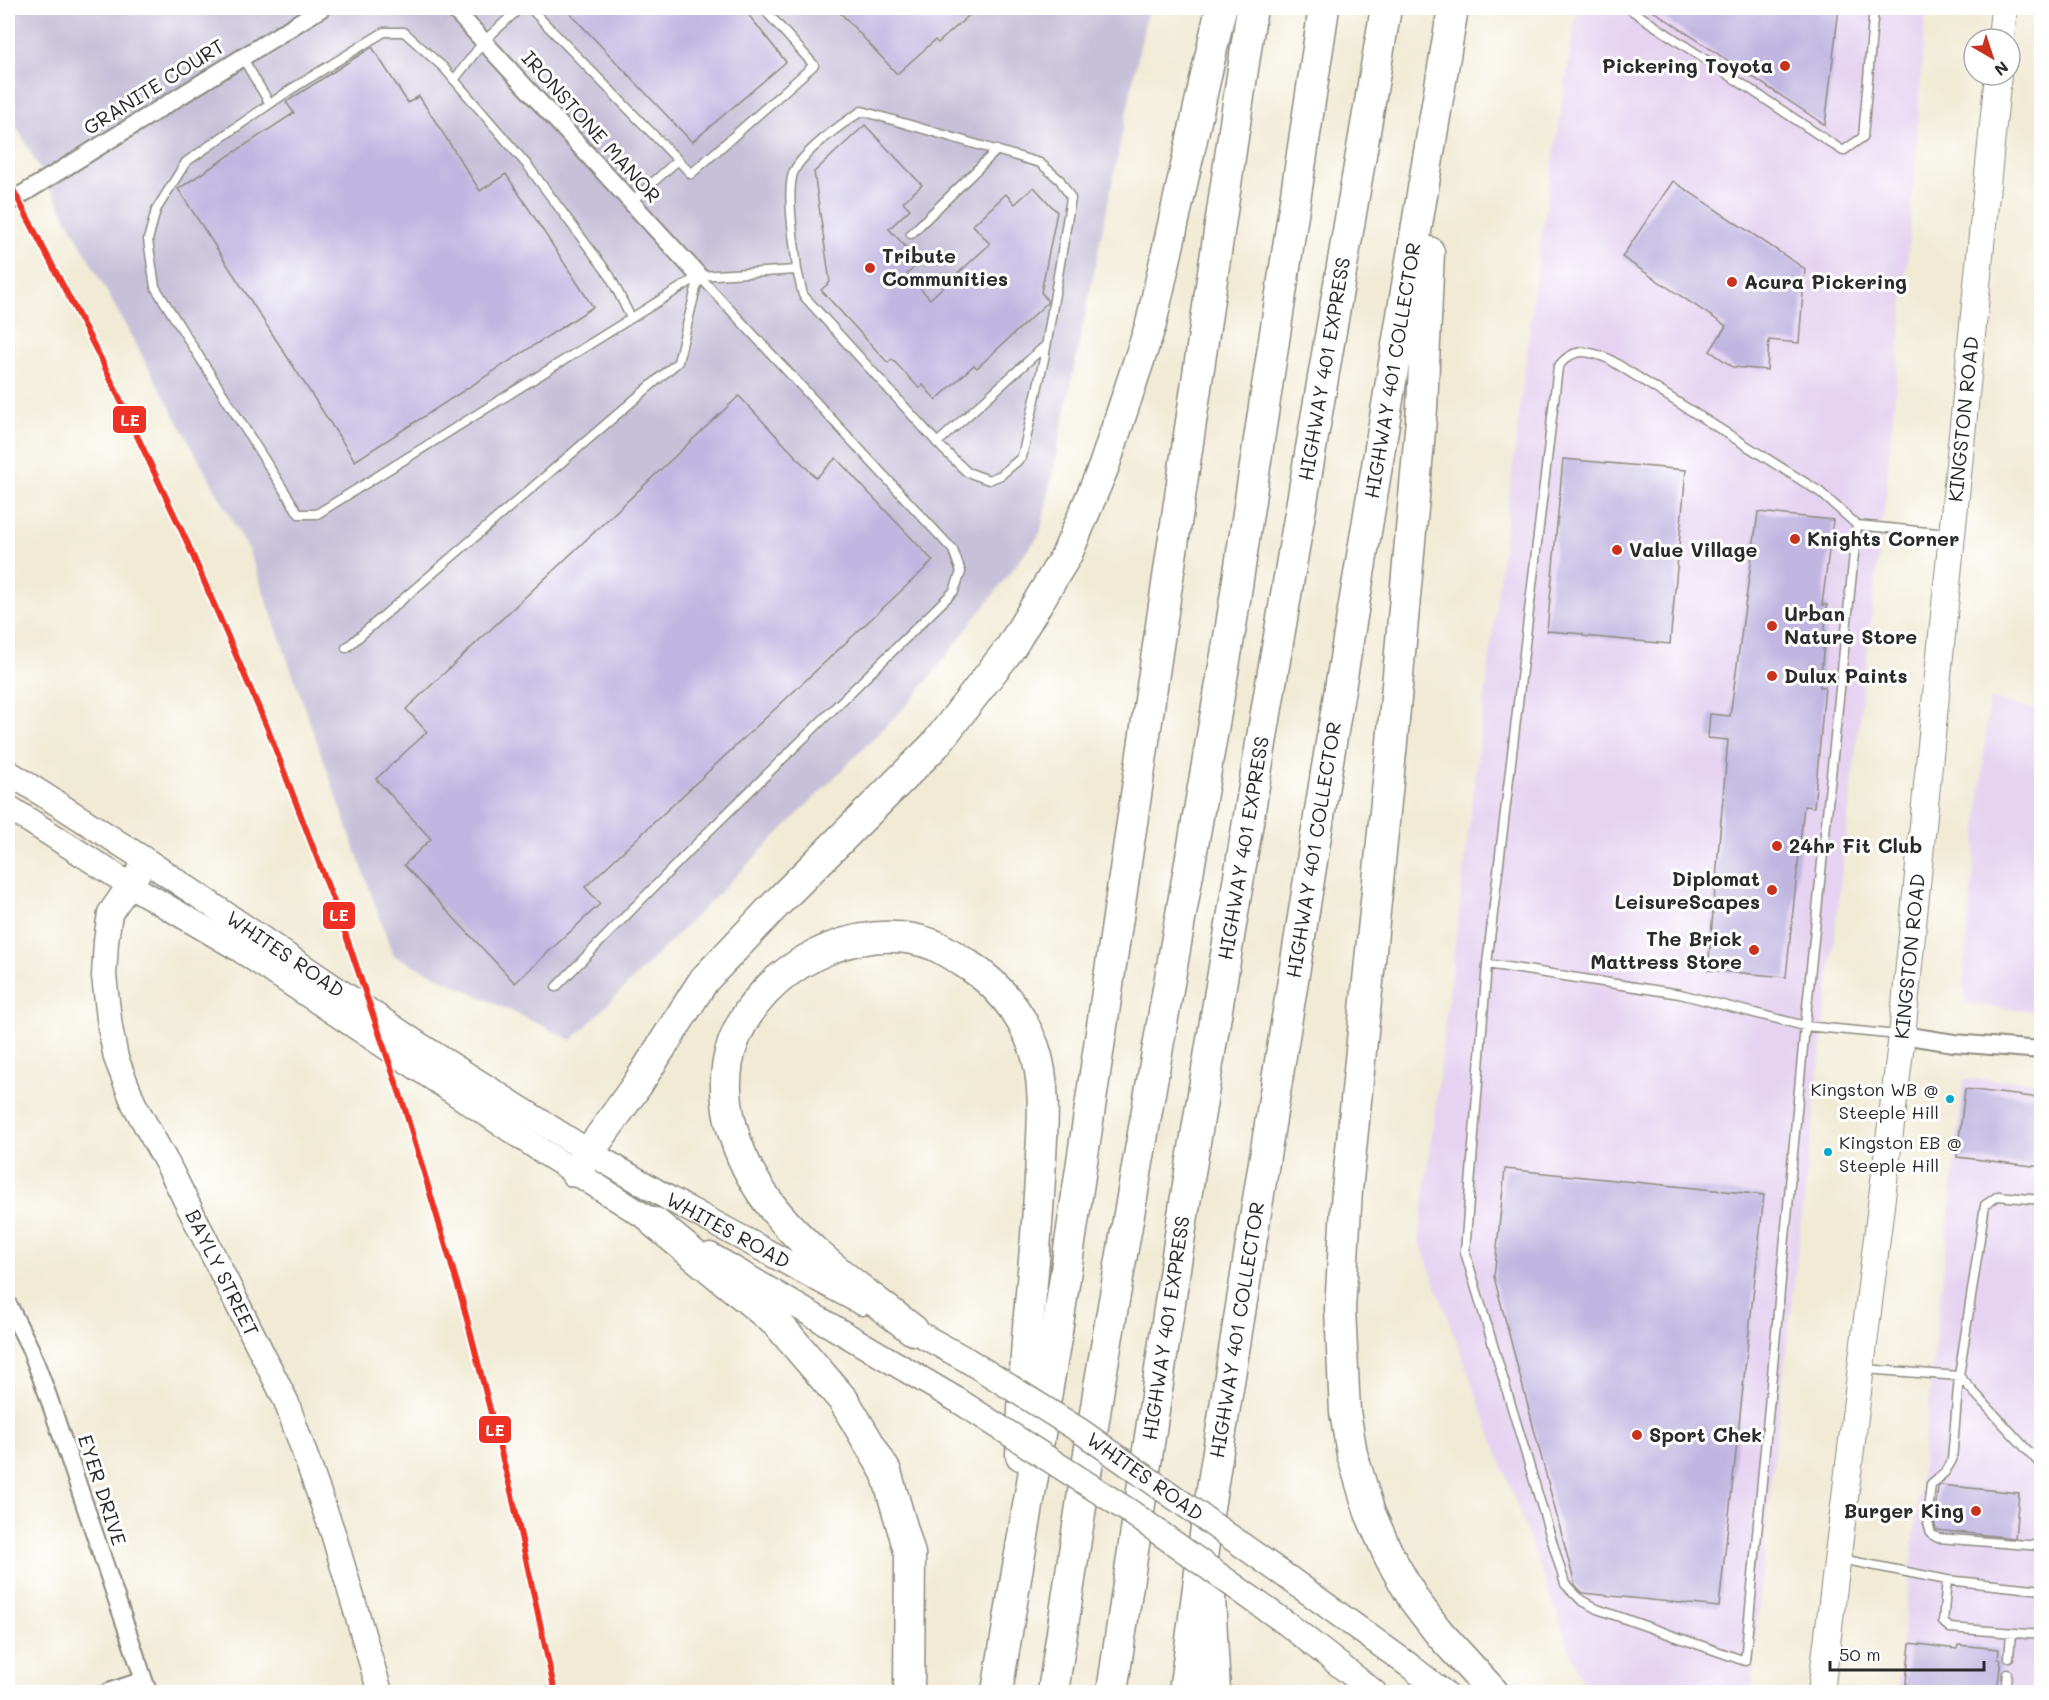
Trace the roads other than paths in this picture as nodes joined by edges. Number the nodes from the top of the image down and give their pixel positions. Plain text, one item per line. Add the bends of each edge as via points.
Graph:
1 (322, 8) edge
2 (453, 8) edge
3 (520, 8) edge
4 (530, 8) edge
5 (763, 8) edge
6 (1221, 8) edge
7 (1252, 8) edge
8 (1324, 8) edge
9 (1386, 8) edge
10 (1453, 8) edge
11 (1628, 8) edge
12 (1874, 8) edge
13 (2004, 8) edge
14 (2002, 27) edge
15 (484, 41) junction
16 (242, 57) junction
17 (454, 80) junction
18 (1997, 87) edge
19 (270, 104) junction
20 (1436, 113) junction
21 (997, 150) junction
22 (678, 160) junction
23 (8, 202) edge
24 (631, 202) junction
25 (911, 234) dead end
26 (797, 270) junction
27 (699, 276) junction
28 (631, 318) junction
29 (1047, 345) junction
30 (937, 443) junction
31 (1857, 525) junction
32 (1952, 534) junction
33 (346, 648) dead end
34 (8, 772) edge
35 (8, 807) edge
36 (147, 861) junction
37 (130, 885) junction
38 (1487, 964) junction
39 (556, 987) dead end
40 (1805, 1026) junction
41 (1902, 1035) junction
42 (2042, 1050) edge
43 (582, 1162) junction
44 (2042, 1200) edge
45 (656, 1223) junction
46 (8, 1304) edge
47 (913, 1330) junction
48 (1861, 1369) junction
49 (1959, 1376) junction
50 (2042, 1448) edge
51 (2032, 1455) junction
52 (2042, 1466) edge
53 (1207, 1520) junction
54 (1026, 1523) junction
55 (2042, 1546) edge
56 (1837, 1558) junction
57 (1947, 1580) junction
58 (2042, 1590) edge
59 (2011, 1633) junction
60 (2042, 1635) edge
61 (2009, 1657) dead end
62 (2007, 1674) dead end
63 (146, 1686) edge
64 (108, 1692) edge
65 (380, 1692) edge
66 (909, 1692) edge
67 (997, 1692) edge
68 (1053, 1692) edge
69 (1112, 1692) edge
70 (1184, 1692) edge
71 (1215, 1692) edge
72 (1374, 1692) edge
73 (1443, 1692) edge
74 (1493, 1692) edge
75 (1821, 1692) edge
76 (2005, 1692) edge

1 - 16 street, GRANITE COURT
2 - 15 street, IRONSTONE MANOR
3 - 15 lane
4 - 22 lane
5 - 22 lane via 814,65 691,174
6 - 43 highway via 1151,324 1104,466 1067,554 1011,647 935,745 704,980
7 - 54 highway
8 - 68 highway via 1231,626 1101,1375
9 - 69 highway, HIGHWAY 401 EXPRESS via 1183,1215
10 - 20 highway, HIGHWAY 401 COLLECTOR
11 - 12 lane via 1844,151 1863,137
13 - 14 main road
15 - 17 lane
15 - 24 street, IRONSTONE MANOR
16 - 19 lane
16 - 23 street, GRANITE COURT
17 - 19 lane via 404,32 384,32
17 - 28 lane via 528,166 609,276
18 - 32 main road, KINGSTON ROAD
19 - 28 lane via 186,162 156,210 148,240 155,287 299,514 317,514
20 - 53 highway, HIGHWAY 401 COLLECTOR
20 - 74 highway via 1422,408 1347,1190 1340,1309 1352,1454 1370,1513 1414,1600
21 - 25 lane
21 - 26 lane via 862,111 857,114 806,154 792,175 790,196
21 - 29 lane via 1040,163 1060,180 1071,198
22 - 24 lane
24 - 27 street, IRONSTONE MANOR
26 - 27 lane
26 - 30 lane via 803,295
27 - 28 lane
27 - 33 lane via 678,362
27 - 39 lane via 953,550 961,572 954,591 707,832
29 - 30 lane
29 - 30 lane via 1022,457 990,480 967,472
31 - 32 lane
31 - 38 lane via 1820,492 1609,359 1593,352 1575,352 1565,357 1558,367
31 - 40 lane
32 - 41 main road, KINGSTON ROAD
34 - 36 main road, WHITES ROAD
35 - 37 main road, WHITES ROAD
36 - 37 main road, BAYLY STREET
36 - 43 main road, WHITES ROAD via 478,1082
37 - 43 main road, WHITES ROAD via 239,949 481,1109
37 - 65 main road, BAYLY STREET via 110,913 106,941 104,976 116,1058 134,1104 286,1401 333,1533
38 - 40 lane via 1680,994
38 - 40 lane via 1465,1252 1565,1584 1597,1609 1745,1661
40 - 41 lane
41 - 42 street
41 - 48 main road, KINGSTON ROAD
43 - 45 main road, WHITES ROAD
43 - 47 main road, WHITES ROAD via 668,1198
44 - 49 lane via 1998,1196 1985,1205
45 - 66 highway via 778,1323 844,1401 886,1472 910,1554
45 - 72 main road, WHITES ROAD, bridge via 959,1401 1129,1511 1286,1623
46 - 63 street, EYER DRIVE via 47,1393
47 - 54 highway via 825,1262 775,1211 741,1155 728,1114 732,1044 760,999 795,966 832,946 882,938 933,945 978,971 1002,992 1021,1018 1035,1050 1043,1119 1020,1458
47 - 73 main road, WHITES ROAD, bridge via 1082,1432
48 - 49 lane
48 - 56 main road, KINGSTON ROAD
49 - 51 lane
49 - 55 lane via 1952,1460 1931,1484 1927,1519 1931,1534 1938,1538
50 - 51 lane
51 - 52 lane
53 - 70 highway, HIGHWAY 401 COLLECTOR
53 - 71 highway
54 - 67 highway
56 - 57 lane
56 - 75 main road, KINGSTON ROAD
57 - 58 lane
57 - 59 lane via 1943,1622 1950,1628
59 - 60 lane
59 - 61 lane
62 - 76 lane
63 - 64 street

